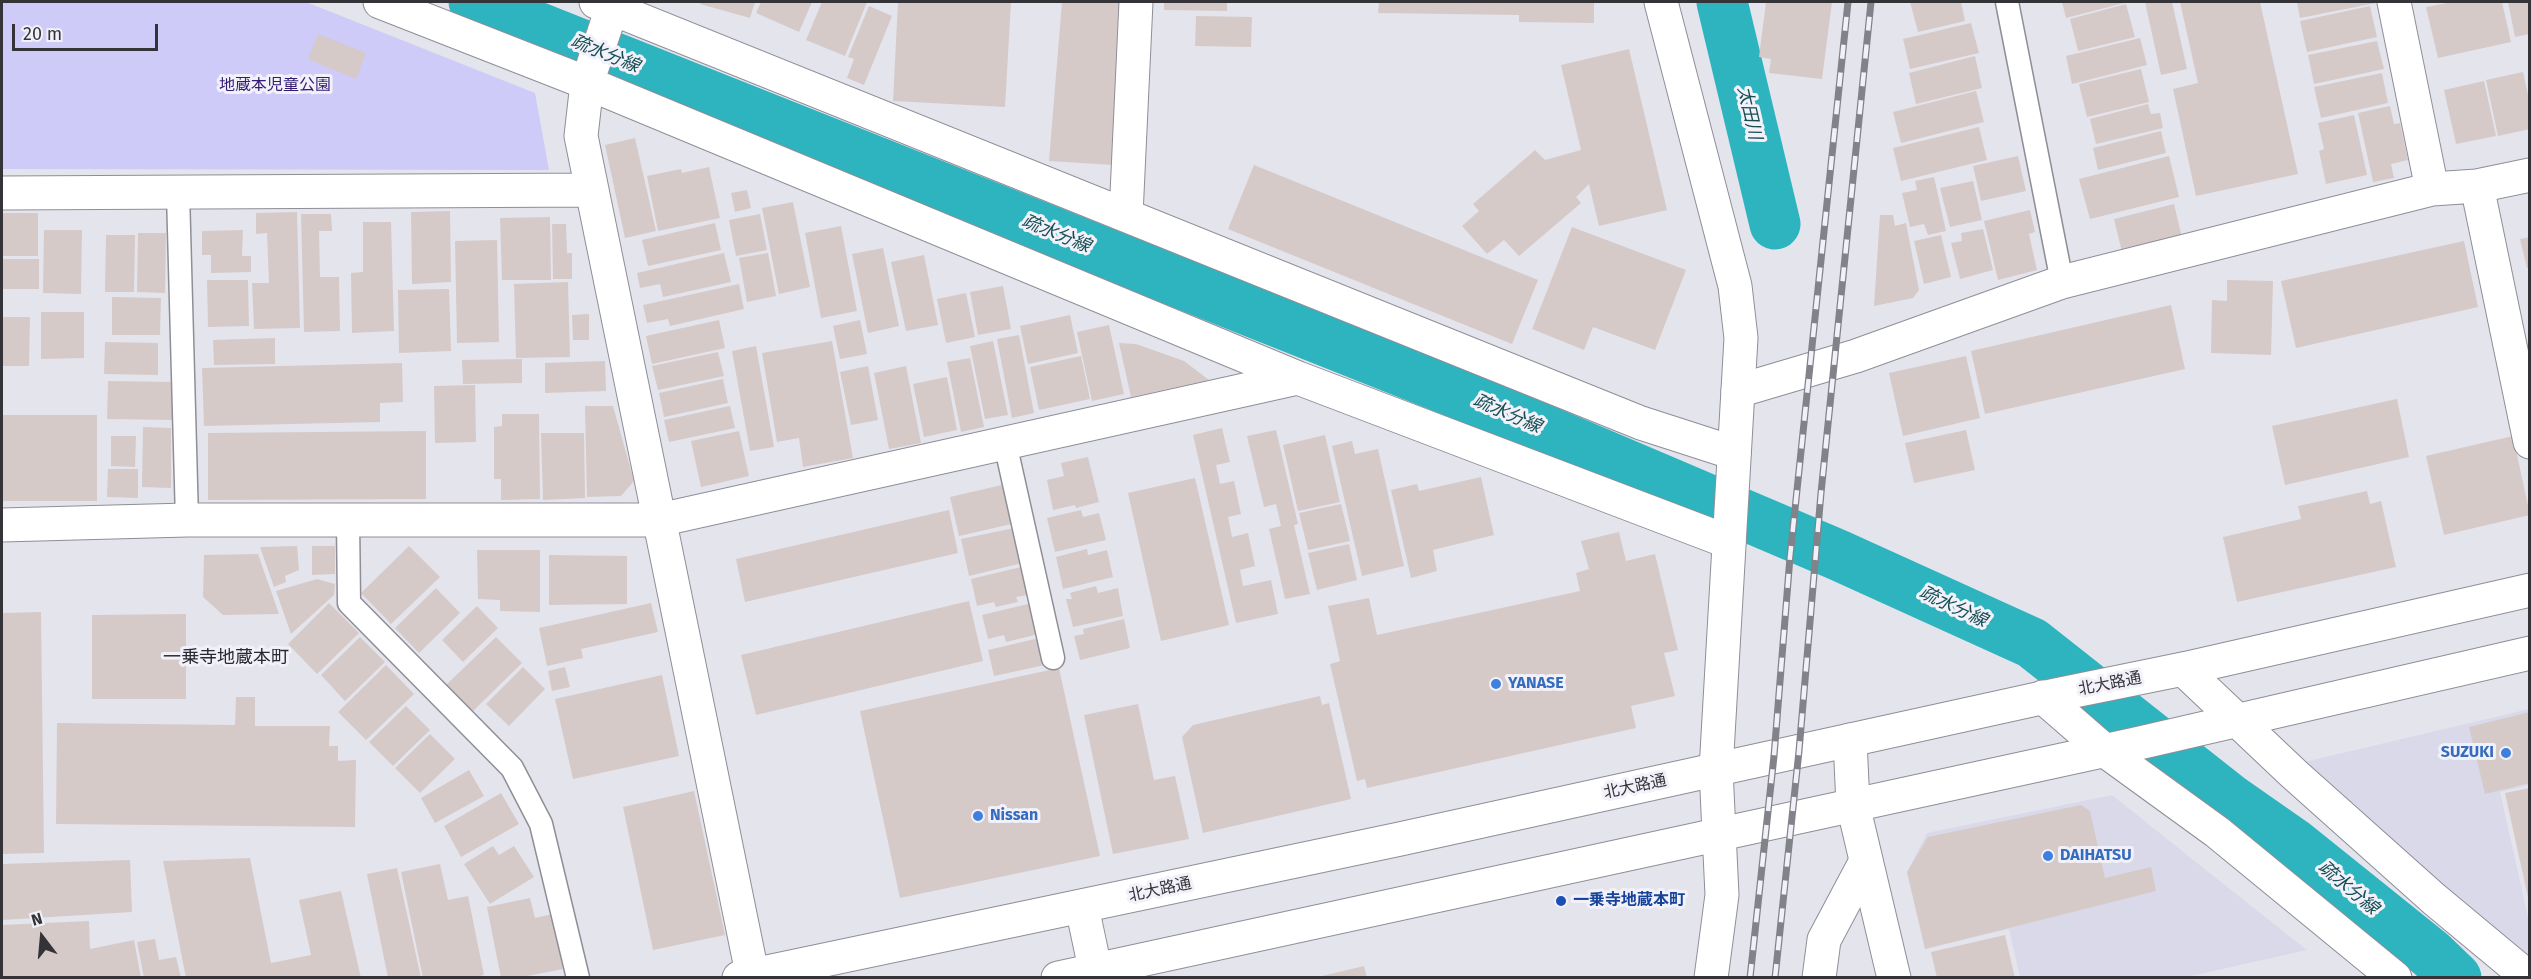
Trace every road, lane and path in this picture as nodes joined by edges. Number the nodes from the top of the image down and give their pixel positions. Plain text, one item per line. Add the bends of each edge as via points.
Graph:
1 (380, 2) edge
2 (1136, 2) edge
3 (1661, 2) edge
4 (2007, 2) edge
5 (2394, 2) edge
6 (608, 4) edge
7 (587, 83) junction
8 (2529, 175) edge
9 (2478, 186) junction
10 (2433, 189) junction
11 (592, 190) junction
12 (178, 193) junction
13 (2, 194) edge
14 (1126, 215) junction
15 (2062, 282) junction
16 (1298, 378) junction
17 (1738, 391) junction
18 (2529, 435) edge
19 (1005, 443) junction
20 (1734, 463) junction
21 (187, 520) junction
22 (348, 520) junction
23 (659, 520) junction
24 (2, 525) edge
25 (1730, 533) junction
26 (2529, 590) edge
27 (2529, 653) edge
28 (1053, 658) dead end
29 (2183, 669) junction
30 (2049, 696) junction
31 (2239, 721) junction
32 (1850, 740) junction
33 (2119, 747) junction
34 (1716, 770) junction
35 (1853, 805) junction
36 (1718, 833) junction
37 (1866, 861) junction
38 (1082, 907) junction
39 (1096, 973) edge
40 (748, 977) edge
41 (578, 978) edge
42 (1059, 978) edge
43 (1711, 978) edge
44 (1819, 978) edge
45 (1894, 978) edge
46 (2395, 978) edge
47 (2529, 978) edge

1 - 7 street
2 - 14 street
3 - 17 street via 1734,286 1741,338
4 - 15 lane
5 - 10 street
6 - 7 street
6 - 14 street
7 - 11 street via 581,136
7 - 16 street
8 - 9 street
9 - 10 street
9 - 18 street
10 - 15 street
11 - 12 street
11 - 23 street
12 - 13 street
12 - 21 lane
14 - 20 street
15 - 17 street via 1857,356
16 - 19 street
16 - 25 street
17 - 20 street
19 - 23 street
19 - 28 lane
20 - 25 street
21 - 22 street
21 - 24 street
22 - 23 street
22 - 41 lane via 349,603 512,768 541,824
23 - 40 street
25 - 34 street
26 - 29 street, 北大路通
27 - 31 street
29 - 30 street, 北大路通
29 - 31 street
30 - 32 street, 北大路通
30 - 33 street
31 - 33 street
31 - 47 street via 2434,899
32 - 34 street, 北大路通
32 - 35 street
33 - 35 street
33 - 46 street
34 - 36 street
34 - 38 street, 北大路通
35 - 36 street
35 - 37 street
36 - 39 street
36 - 43 street via 1722,895
37 - 44 street via 1824,940
37 - 45 street
38 - 39 street
38 - 40 street, 北大路通
39 - 42 street

